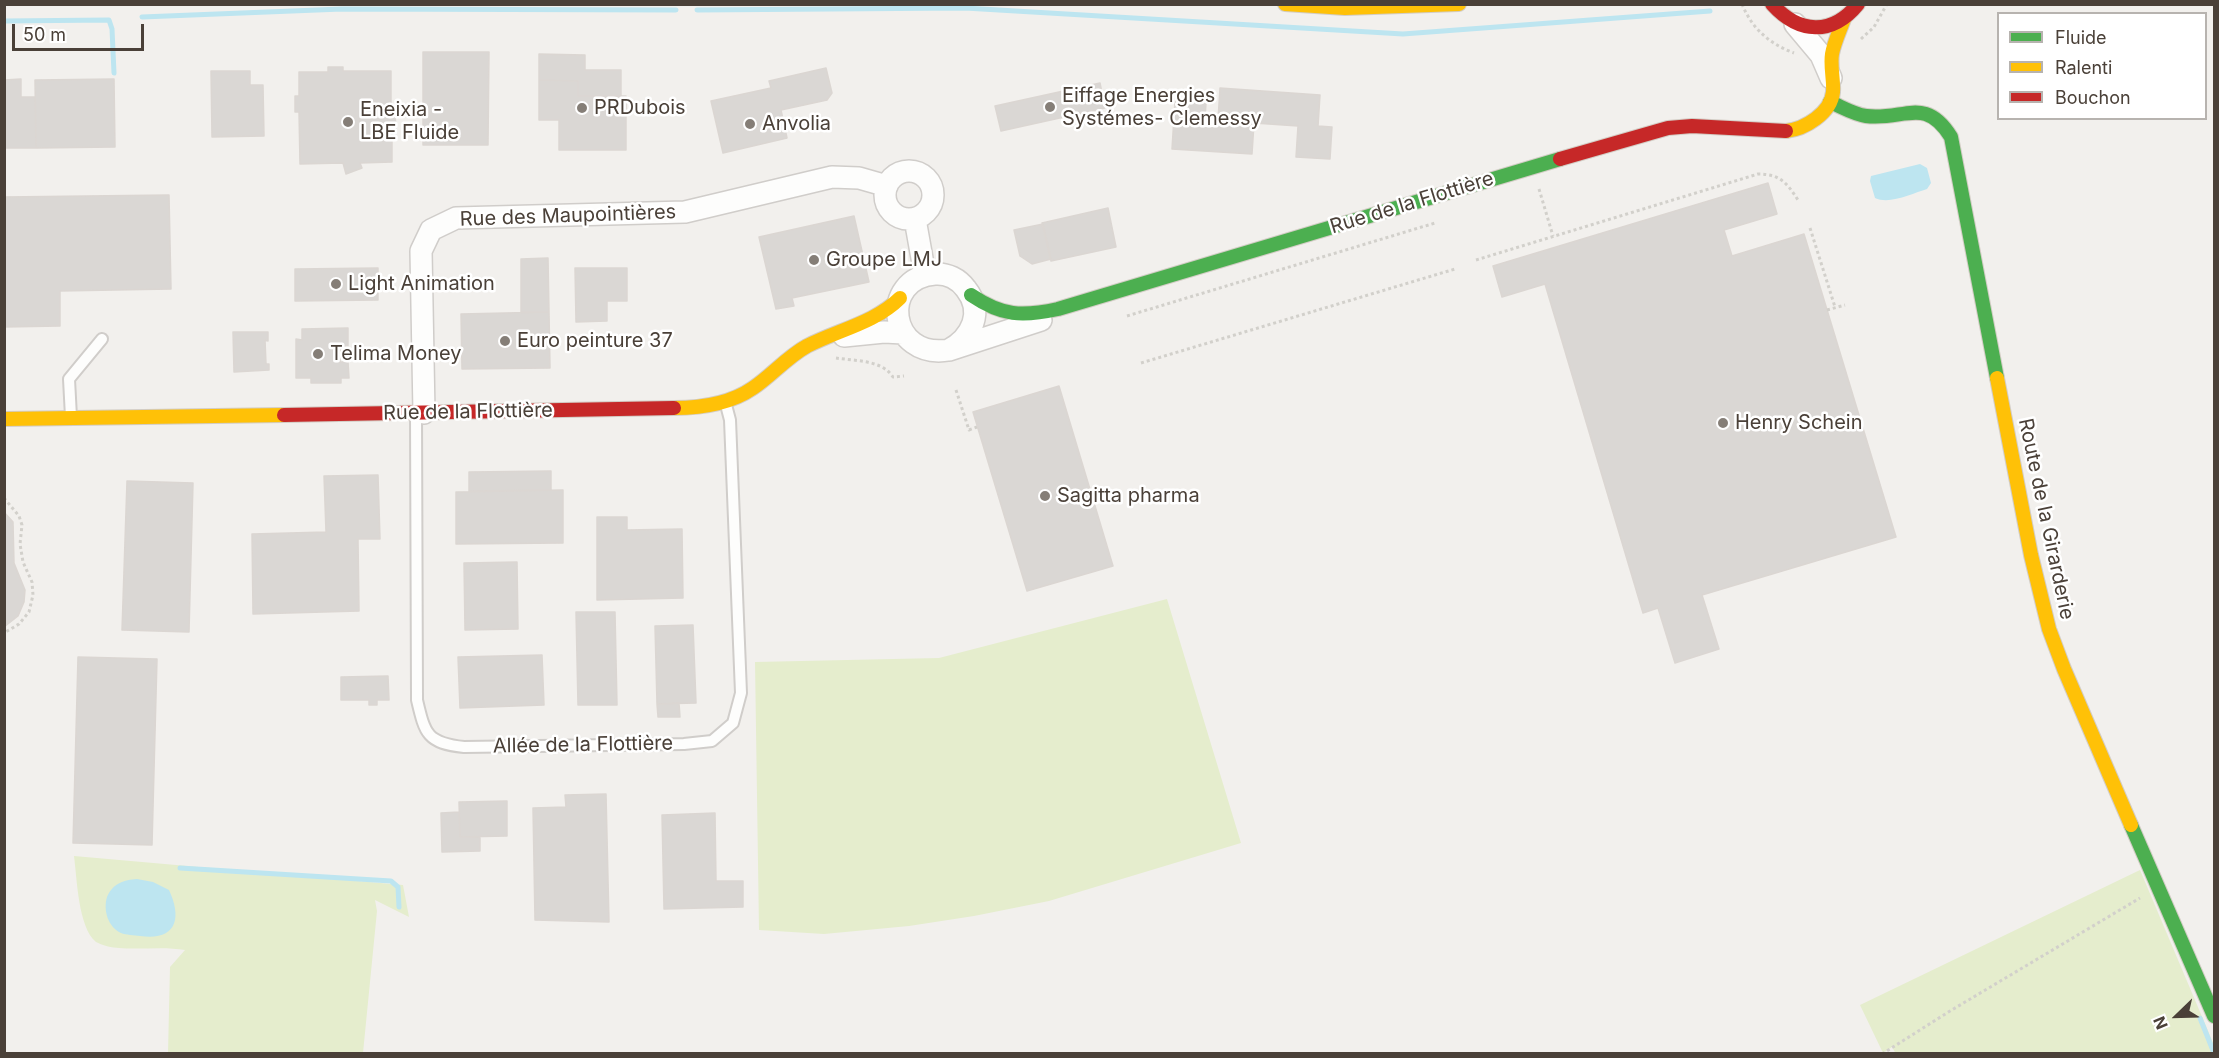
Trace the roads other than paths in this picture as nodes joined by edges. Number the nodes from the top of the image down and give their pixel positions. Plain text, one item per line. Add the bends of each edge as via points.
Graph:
1 (1285, 4) edge
2 (1460, 4) edge
3 (1772, 4) edge
4 (1858, 4) edge
5 (1844, 19) junction
6 (1795, 24) junction
7 (1833, 81) junction
8 (1830, 102) junction
9 (887, 186) junction
10 (915, 219) junction
11 (925, 275) junction
12 (971, 295) junction
13 (900, 298) junction
14 (1060, 308) junction
15 (903, 333) junction
16 (102, 339) dead end
17 (806, 347) junction
18 (949, 350) junction
19 (724, 401) junction
20 (420, 413) junction
21 (4, 418) edge
22 (71, 418) junction
23 (2214, 1016) edge

1 - 2 street via 1345,8
3 - 6 street
4 - 5 street
5 - 6 street via 1820,28
5 - 7 street via 1832,54
6 - 7 street via 1821,55
7 - 8 street
8 - 14 street, Rue de la Flottière via 1815,119 1794,130 1668,128
8 - 23 street, Route de la Girarderie via 1866,116 1922,112 1940,119 1951,137 2041,600 2064,669
9 - 10 street via 885,201 894,214
9 - 10 street via 891,179 906,171 914,171 928,180 933,203 923,216
9 - 20 street, Rue des Maupointières via 859,178 832,177 685,212 456,218 431,230 421,251
10 - 11 street
11 - 12 street via 951,277
11 - 13 street via 914,280
12 - 14 street, Rue de la Flottière via 988,308 1008,315
12 - 18 street via 975,308 972,328 960,344
13 - 15 street via 897,310
13 - 17 street, Rue de la Flottière via 879,315
14 - 18 street via 1037,322
15 - 17 street via 841,337
15 - 18 street via 923,349
16 - 22 lane via 69,379
17 - 19 street, Rue de la Flottière via 752,389
19 - 20 street, Rue de la Flottière via 672,409
19 - 20 lane, Allée de la Flottière via 730,420 741,693 733,723 712,741 684,744 464,747 442,744 424,729 417,700
20 - 22 street, Rue de la Flottière
21 - 22 street, Rue de la Flottière

